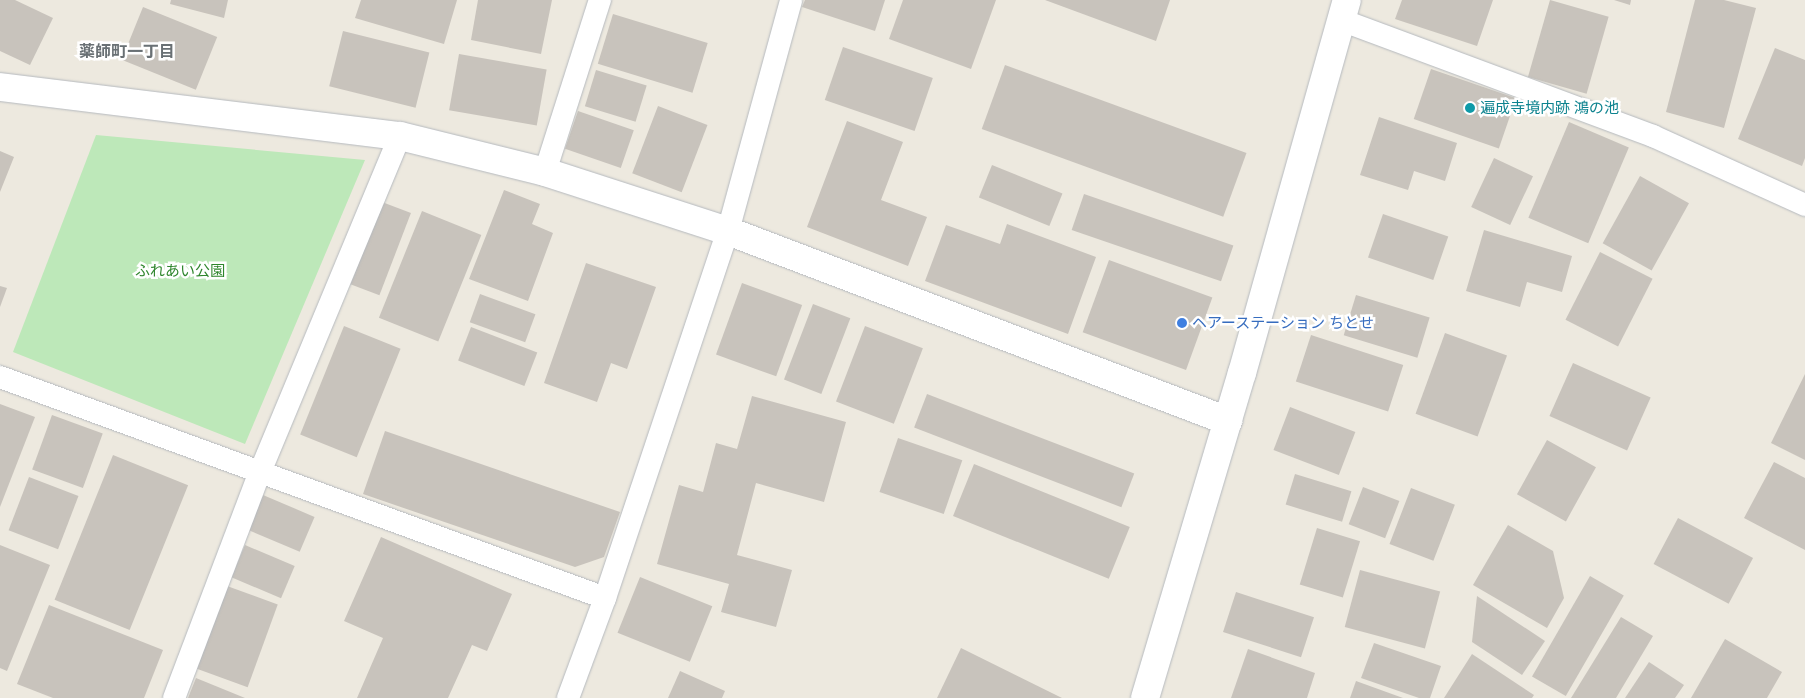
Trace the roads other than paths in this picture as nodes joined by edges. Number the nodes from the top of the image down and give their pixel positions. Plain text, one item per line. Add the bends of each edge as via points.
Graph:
1 (600, 0) edge
2 (790, 0) edge
3 (1344, 10) edge
4 (0, 87) edge
5 (400, 136) junction
6 (546, 172) junction
7 (1805, 205) edge
8 (728, 231) junction
9 (0, 378) edge
10 (1228, 421) junction
11 (260, 472) junction
12 (605, 598) junction
13 (174, 698) edge
14 (568, 698) edge
15 (1145, 698) edge

1 - 6 lane
2 - 8 lane
3 - 7 lane via 1653,136
3 - 10 street
4 - 5 street
5 - 6 street
5 - 11 lane
6 - 8 street
8 - 10 street
8 - 12 lane
9 - 11 lane
10 - 15 street
11 - 12 lane
11 - 13 lane
12 - 14 lane

